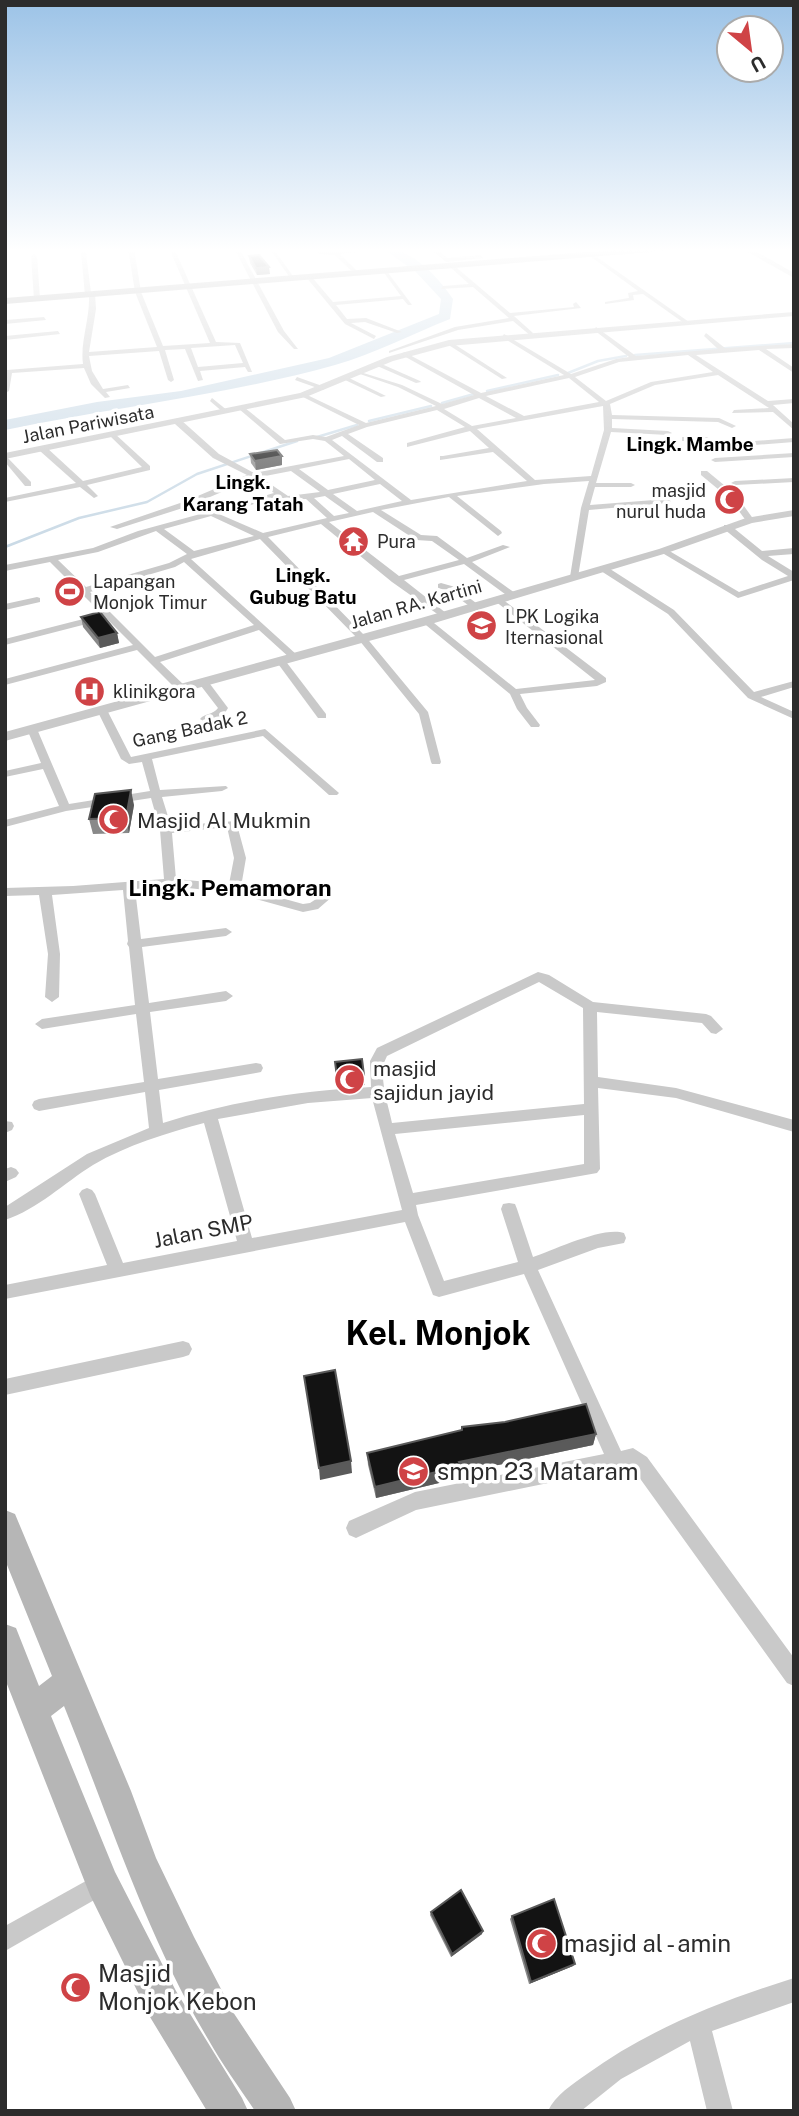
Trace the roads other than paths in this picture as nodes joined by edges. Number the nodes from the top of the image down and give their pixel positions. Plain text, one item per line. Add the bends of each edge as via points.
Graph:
1 (187, 346) edge
2 (86, 347) edge
3 (177, 347) edge
4 (239, 347) edge
5 (412, 347) edge
6 (434, 347) edge
7 (455, 347) edge
8 (522, 347) edge
9 (619, 347) edge
10 (781, 347) edge
11 (161, 348) junction
12 (722, 348) joint
13 (760, 348) junction
14 (689, 353) junction
15 (86, 354) junction
16 (404, 354) junction
17 (390, 356) junction
18 (633, 358) junction
19 (38, 362) dead end
20 (377, 364) junction
21 (5, 365) edge
22 (85, 366) junction
23 (794, 371) edge
24 (359, 372) junction
25 (717, 373) junction
26 (218, 374) dead end
27 (198, 375) junction
28 (570, 376) junction
29 (345, 378) junction
30 (504, 378) dead end
31 (297, 379) dead end
32 (171, 380) dead end
33 (128, 387) dead end
34 (323, 388) junction
35 (6, 391) edge
36 (100, 391) junction
37 (483, 394) junction
38 (303, 395) junction
39 (383, 396) dead end
40 (107, 397) dead end
41 (212, 400) dead end
42 (794, 401) edge
43 (606, 403) junction
44 (766, 403) junction
45 (440, 408) junction
46 (243, 409) junction
47 (775, 410) junction
48 (226, 412) junction
49 (734, 412) dead end
50 (609, 417) junction
51 (522, 418) junction
52 (178, 422) junction
53 (365, 425) junction
54 (792, 425) edge
55 (732, 426) dead end
56 (471, 429) junction
57 (608, 430) junction
58 (343, 433) junction
59 (668, 433) dead end
60 (114, 435) junction
61 (321, 438) junction
62 (685, 439) dead end
63 (794, 440) edge
64 (410, 445) dead end
65 (43, 449) junction
66 (496, 449) junction
67 (794, 455) edge
68 (5, 457) edge
69 (351, 457) junction
70 (443, 458) dead end
71 (380, 460) dead end
72 (715, 460) dead end
73 (147, 468) junction
74 (294, 469) junction
75 (704, 473) dead end
76 (155, 475) dead end
77 (252, 476) junction
78 (794, 480) edge
79 (381, 481) junction
80 (532, 481) junction
81 (593, 482) junction
82 (78, 483) junction
83 (735, 483) dead end
84 (28, 484) dead end
85 (631, 485) dead end
86 (328, 492) junction
87 (281, 494) junction
88 (451, 495) junction
89 (94, 496) dead end
90 (307, 497) junction
91 (5, 500) edge
92 (667, 501) dead end
93 (189, 503) junction
94 (410, 503) junction
95 (584, 508) junction
96 (375, 510) junction
97 (794, 513) edge
98 (214, 514) junction
99 (356, 514) junction
100 (333, 519) junction
101 (750, 520) junction
102 (323, 522) junction
103 (114, 527) dead end
104 (727, 527) junction
105 (158, 529) junction
106 (498, 533) dead end
107 (262, 536) junction
108 (506, 547) dead end
109 (663, 551) junction
110 (794, 551) edge
111 (761, 554) junction
112 (189, 556) junction
113 (52, 559) junction
114 (466, 561) junction
115 (5, 568) edge
116 (604, 569) junction
117 (794, 576) edge
118 (574, 577) junction
119 (396, 580) junction
120 (441, 586) dead end
121 (83, 591) junction
122 (512, 595) junction
123 (498, 599) junction
124 (37, 600) dead end
125 (475, 606) junction
126 (5, 607) edge
127 (108, 615) junction
128 (443, 615) junction
129 (426, 621) junction
130 (261, 626) junction
131 (362, 638) junction
132 (5, 642) edge
133 (140, 646) junction
134 (288, 659) junction
135 (155, 660) junction
136 (5, 682) edge
137 (203, 682) junction
138 (794, 684) edge
139 (181, 688) junction
140 (514, 692) junction
141 (752, 696) junction
142 (102, 710) junction
143 (322, 716) dead end
144 (794, 716) edge
145 (205, 719) dead end
146 (534, 725) dead end
147 (32, 729) junction
148 (5, 737) edge
149 (146, 758) junction
150 (436, 762) dead end
151 (46, 765) junction
152 (5, 774) edge
153 (222, 788) dead end
154 (334, 793) dead end
155 (155, 794) junction
156 (65, 808) junction
157 (5, 824) edge
158 (166, 830) junction
159 (170, 882) junction
160 (128, 884) junction
161 (6, 889) edge
162 (234, 889) junction
163 (45, 891) junction
164 (327, 896) dead end
165 (226, 932) dead end
166 (133, 944) junction
167 (226, 996) dead end
168 (52, 997) dead end
169 (590, 1006) junction
170 (141, 1009) junction
171 (42, 1024) dead end
172 (716, 1030) dead end
173 (256, 1068) dead end
174 (593, 1082) junction
175 (150, 1087) junction
176 (377, 1092) junction
177 (38, 1105) dead end
178 (593, 1109) junction
179 (210, 1116) junction
180 (794, 1126) edge
181 (388, 1129) junction
182 (157, 1133) junction
183 (87, 1194) dead end
184 (409, 1207) junction
185 (509, 1209) dead end
186 (5, 1214) edge
187 (618, 1238) dead end
188 (246, 1244) junction
189 (528, 1266) junction
190 (117, 1269) junction
191 (5, 1292) edge
192 (183, 1349) dead end
193 (5, 1387) edge
194 (616, 1460) junction
195 (5, 1524) edge
196 (356, 1528) dead end
197 (5, 1639) edge
198 (794, 1676) edge
199 (70, 1681) junction
200 (34, 1710) junction
201 (102, 1883) junction
202 (5, 1939) edge
203 (794, 1990) edge
204 (698, 2026) junction
205 (229, 2111) edge
206 (276, 2111) edge
207 (561, 2111) edge
208 (720, 2111) edge

1 - 27 street
2 - 15 street
3 - 11 street
4 - 27 street via 248,368
5 - 17 street
6 - 16 street, Jalan Pariwisata
7 - 30 street
8 - 28 street
9 - 18 street
10 - 13 street
11 - 15 street
11 - 32 street
12 - 13 street
12 - 14 street
13 - 23 street
14 - 18 street
14 - 25 street
15 - 22 street
16 - 17 street, Jalan Pariwisata
16 - 37 street
17 - 20 street, Jalan Pariwisata
17 - 20 street via 423,374 418,379
18 - 28 street
19 - 21 street
20 - 24 street, Jalan Pariwisata
22 - 35 street via 9,371
22 - 36 street
24 - 29 street, Jalan Pariwisata
24 - 45 street via 394,383
25 - 43 street via 653,383
25 - 44 street
26 - 27 street
28 - 37 street
28 - 43 street
29 - 34 street, Jalan Pariwisata
29 - 39 street
31 - 34 street
33 - 36 street
34 - 38 street, Jalan Pariwisata
36 - 40 street
37 - 45 street
37 - 51 street
38 - 46 street, Jalan Pariwisata
38 - 53 street
41 - 48 street
42 - 44 street
43 - 50 street
43 - 51 street
44 - 47 street
45 - 53 street
45 - 56 street
46 - 48 street, Jalan Pariwisata
46 - 61 street via 283,442
47 - 49 street
47 - 54 street
48 - 52 street, Jalan Pariwisata
50 - 55 street via 719,420
50 - 57 street
51 - 56 street
52 - 60 street, Jalan Pariwisata
52 - 77 street via 224,461
53 - 58 street
56 - 64 street
56 - 66 street
57 - 59 street
57 - 81 street
58 - 61 street
58 - 71 street
60 - 65 street, Jalan Pariwisata
60 - 73 street
61 - 69 street
62 - 63 street via 705,438 716,446
65 - 68 street, Jalan Pariwisata
65 - 82 street
66 - 70 street
66 - 80 street
67 - 72 street
68 - 84 street
69 - 74 street
69 - 79 street
73 - 76 street
73 - 82 street
74 - 77 street
74 - 86 street
75 - 101 street via 733,497
77 - 87 street
77 - 93 street
78 - 83 street
79 - 86 street
79 - 94 street
80 - 81 street
80 - 88 street
81 - 85 street
81 - 95 street
82 - 89 street
82 - 91 street
86 - 90 street
86 - 99 street
87 - 90 street
87 - 98 street
88 - 94 street
88 - 106 street
90 - 100 street
92 - 95 street
93 - 98 street
93 - 103 street
94 - 96 street
95 - 118 street
96 - 99 street
96 - 114 street via 419,538 434,538
97 - 101 street, Jalan RA. Kartini
98 - 105 street
98 - 107 street
99 - 100 street
100 - 102 street
101 - 104 street, Jalan RA. Kartini
102 - 107 street
102 - 119 street
104 - 109 street, Jalan RA. Kartini
104 - 111 street
105 - 112 street
105 - 113 street
107 - 112 street
107 - 131 street
108 - 114 street
109 - 116 street, Jalan RA. Kartini
109 - 117 street via 734,594
110 - 111 street
111 - 117 street
112 - 121 street
112 - 130 street
113 - 115 street
113 - 121 street
114 - 119 street
114 - 122 street
116 - 118 street, Jalan RA. Kartini
116 - 141 street via 671,612
118 - 122 street, Jalan RA. Kartini
119 - 128 street
120 - 125 street
121 - 127 street
122 - 123 street, Jalan RA. Kartini
123 - 125 street, Jalan RA. Kartini
123 - 140 street via 602,680
124 - 126 street
125 - 128 street, Jalan RA. Kartini
127 - 132 street
127 - 133 street
128 - 129 street, Jalan RA. Kartini
129 - 131 street, Jalan RA. Kartini
129 - 140 street
130 - 134 street
130 - 135 street
131 - 134 street, Jalan RA. Kartini
131 - 150 street via 425,713
133 - 135 street
133 - 136 street
134 - 137 street, Jalan RA. Kartini
134 - 143 street
135 - 139 street
137 - 139 street, Jalan RA. Kartini
137 - 145 street via 223,708
138 - 141 street
139 - 142 street, Jalan RA. Kartini
140 - 146 street
141 - 144 street
142 - 147 street, Jalan RA. Kartini
142 - 149 street, Gang Badak 2 via 126,759
147 - 148 street, Jalan RA. Kartini
147 - 151 street
149 - 154 street, Gang Badak 2 via 265,732
149 - 155 street
151 - 152 street
151 - 156 street
153 - 155 street
155 - 156 street
155 - 158 street
156 - 157 street
158 - 159 street
158 - 162 street via 232,823 240,858
159 - 160 street
159 - 162 street
160 - 163 street
160 - 166 street
161 - 163 street
162 - 164 street via 303,908
163 - 168 street via 54,954
165 - 166 street
166 - 170 street
167 - 170 street
169 - 172 street via 706,1019
169 - 174 street, Jalan SMP
169 - 176 street via 544,978 530,980 382,1052 375,1061
170 - 171 street
170 - 175 street
173 - 175 street
174 - 178 street, Jalan SMP
174 - 180 street via 676,1093
175 - 177 street
175 - 182 street
176 - 179 street via 282,1100
176 - 181 street
178 - 181 street
178 - 184 street, Jalan SMP via 594,1164 588,1172
179 - 182 street
179 - 188 street
181 - 184 street
182 - 186 street via 89,1160 40,1196
183 - 190 street
184 - 188 street, Jalan SMP
184 - 189 street via 439,1290
185 - 189 street
187 - 189 street
188 - 190 street, Jalan SMP
189 - 194 street
190 - 191 street, Jalan SMP
192 - 193 street
194 - 196 street via 415,1501
194 - 198 street via 633,1457 641,1463
195 - 199 main road
197 - 200 main road
199 - 200 main road
199 - 206 main road via 142,1865 181,1950 220,2025
200 - 201 main road
201 - 202 street
201 - 205 main road via 163,2004
203 - 204 street via 739,2006
204 - 207 street via 631,2057
204 - 208 street

